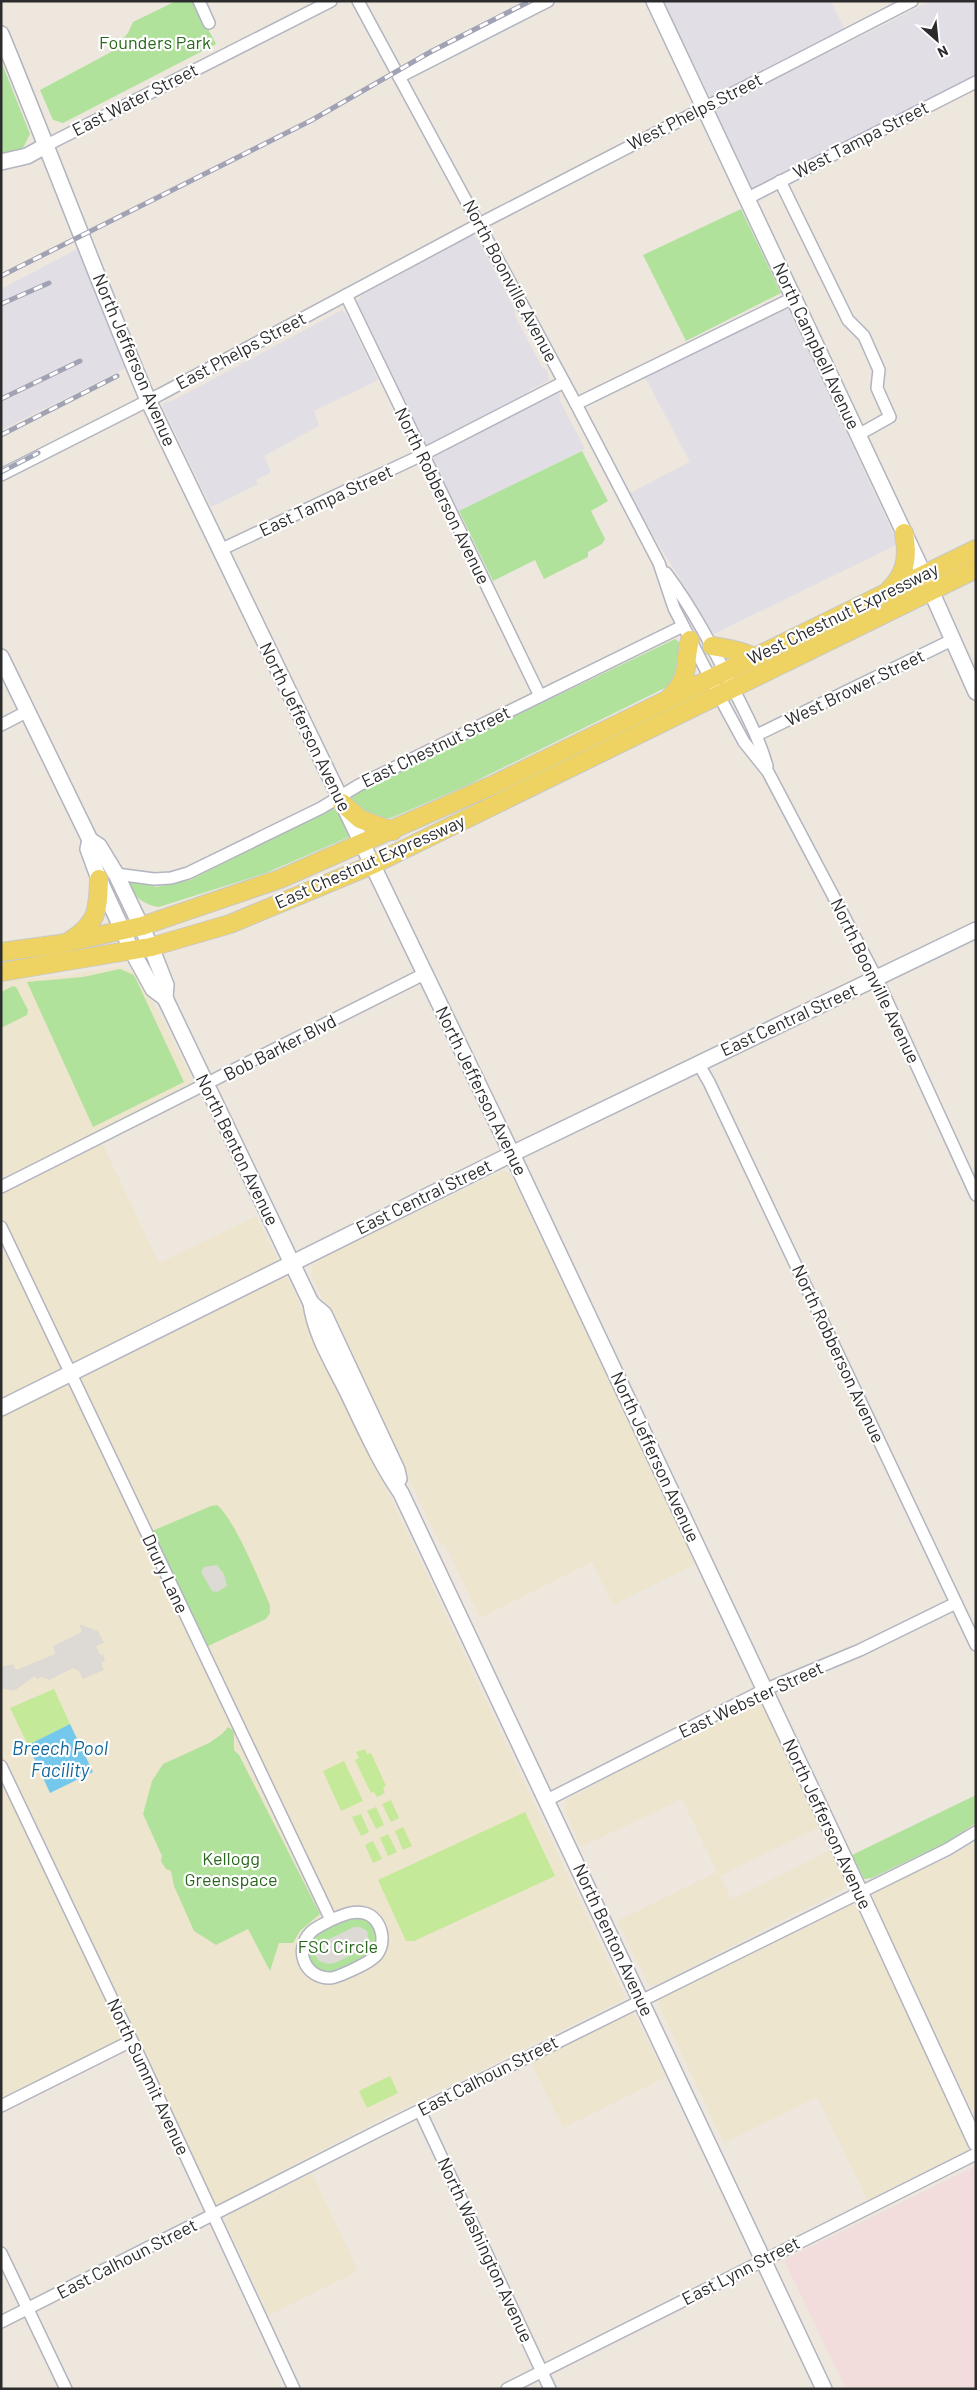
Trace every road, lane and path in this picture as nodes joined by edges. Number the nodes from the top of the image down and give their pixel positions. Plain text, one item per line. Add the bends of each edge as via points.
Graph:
1 (199, 1) edge
2 (331, 1) edge
3 (358, 1) edge
4 (548, 1) edge
5 (654, 1) edge
6 (912, 1) edge
7 (209, 23) dead end
8 (1, 34) edge
9 (399, 76) junction
10 (976, 82) edge
11 (703, 108) junction
12 (47, 145) junction
13 (1, 162) edge
14 (780, 181) junction
15 (746, 198) junction
16 (479, 224) junction
17 (346, 295) junction
18 (793, 298) junction
19 (564, 382) junction
20 (148, 400) junction
21 (576, 404) junction
22 (858, 435) junction
23 (422, 455) junction
24 (1, 476) edge
25 (904, 533) junction
26 (220, 550) junction
27 (976, 550) edge
28 (659, 563) junction
29 (976, 569) edge
30 (928, 583) junction
31 (884, 594) junction
32 (687, 633) junction
33 (952, 640) junction
34 (712, 646) junction
35 (1, 657) edge
36 (754, 657) junction
37 (970, 664) edge
38 (718, 675) junction
39 (726, 691) junction
40 (976, 692) edge
41 (540, 696) junction
42 (666, 701) junction
43 (28, 711) junction
44 (1, 725) edge
45 (757, 735) junction
46 (768, 772) junction
47 (340, 799) junction
48 (393, 831) junction
49 (90, 840) junction
50 (362, 845) junction
51 (372, 865) junction
52 (116, 874) junction
53 (99, 879) junction
54 (142, 926) junction
55 (123, 930) junction
56 (976, 930) edge
57 (67, 942) junction
58 (152, 948) junction
59 (132, 951) junction
60 (1, 952) edge
61 (1, 972) edge
62 (424, 974) junction
63 (877, 979) junction
64 (165, 998) junction
65 (698, 1063) junction
66 (206, 1086) junction
67 (512, 1154) junction
68 (1, 1187) edge
69 (976, 1195) edge
70 (1, 1227) edge
71 (292, 1263) junction
72 (70, 1374) junction
73 (1, 1408) edge
74 (956, 1603) junction
75 (976, 1645) edge
76 (764, 1690) junction
77 (1, 1766) edge
78 (547, 1800) junction
79 (976, 1832) edge
80 (860, 1892) junction
81 (330, 1920) junction
82 (641, 2000) junction
83 (131, 2040) junction
84 (1, 2106) edge
85 (420, 2111) junction
86 (976, 2143) edge
87 (976, 2154) edge
88 (213, 2215) junction
89 (1, 2253) edge
90 (763, 2260) junction
91 (28, 2309) junction
92 (1, 2322) edge
93 (542, 2371) junction
94 (66, 2389) edge
95 (294, 2389) edge
96 (507, 2389) edge
97 (550, 2389) edge
98 (824, 2389) edge

1 - 7 street
2 - 12 street, East Water Street
3 - 9 street, North Boonville Avenue
4 - 9 street
5 - 11 main road, North Campbell Avenue
6 - 11 street, West Phelps Street
8 - 12 main road, North Jefferson Avenue
9 - 16 street, North Boonville Avenue
10 - 14 street, West Tampa Street
11 - 15 main road, North Campbell Avenue
11 - 16 street, West Phelps Street
12 - 13 main road via 28,156
12 - 20 main road, North Jefferson Avenue
14 - 15 street, West Tampa Street
14 - 22 street via 848,320 864,336 879,370 877,388 890,417
15 - 18 main road, North Campbell Avenue
16 - 17 street, East Phelps Street
16 - 19 street, North Boonville Avenue
17 - 20 street, East Phelps Street
17 - 23 street, North Robberson Avenue
18 - 21 street
18 - 22 main road, North Campbell Avenue
19 - 21 street, North Boonville Avenue
19 - 23 street, East Tampa Street
20 - 24 street, East Phelps Street
20 - 26 main road, North Jefferson Avenue
21 - 28 street, North Boonville Avenue
22 - 25 main road, North Campbell Avenue
23 - 26 street, East Tampa Street
23 - 41 street, North Robberson Avenue
25 - 30 main road, North Campbell Avenue
25 - 31 main road via 906,555 903,571
26 - 47 main road, North Jefferson Avenue
27 - 30 main road, West Chestnut Expressway
28 - 32 street, North Boonville Avenue via 674,608
28 - 34 street, North Boonville Avenue via 686,600
29 - 30 main road, West Chestnut Expressway
30 - 31 main road, West Chestnut Expressway
30 - 33 main road, North Campbell Avenue
30 - 39 main road, West Chestnut Expressway
31 - 36 main road, West Chestnut Expressway
32 - 38 street, North Boonville Avenue
32 - 41 street, East Chestnut Street
32 - 42 main road via 687,672 682,685
33 - 37 main road, North Campbell Avenue
33 - 45 street, West Brower Street
34 - 36 main road via 745,652
34 - 38 street, North Boonville Avenue
35 - 43 main road, North Benton Avenue
36 - 38 main road, West Chestnut Expressway
37 - 40 main road, North Campbell Avenue
38 - 39 street, North Boonville Avenue
38 - 39 street, North Boonville Avenue
38 - 42 main road, East Chestnut Expressway
39 - 45 street, North Boonville Avenue
39 - 46 street, North Boonville Avenue via 744,742
39 - 51 main road, East Chestnut Expressway
41 - 47 street, East Chestnut Street
42 - 48 main road, East Chestnut Expressway
43 - 44 street
43 - 49 main road, North Benton Avenue
45 - 46 street, North Boonville Avenue
46 - 63 street, North Boonville Avenue
47 - 48 main road via 360,820
47 - 50 main road, North Jefferson Avenue
47 - 52 street, East Chestnut Street via 188,873 162,879
48 - 50 main road, East Chestnut Expressway
49 - 52 main road, North Benton Avenue via 99,846
49 - 53 main road, North Benton Avenue via 88,849
50 - 51 main road, North Jefferson Avenue
50 - 54 main road, East Chestnut Expressway via 280,879
51 - 58 main road, East Chestnut Expressway via 230,924
51 - 62 main road, North Jefferson Avenue
52 - 54 main road, North Benton Avenue
53 - 55 main road, North Benton Avenue
53 - 57 main road via 95,917 82,934
54 - 55 main road, East Chestnut Expressway
54 - 58 main road, North Benton Avenue
55 - 57 main road, East Chestnut Expressway
55 - 59 main road, North Benton Avenue
56 - 63 main road, East Central Street
57 - 60 main road, East Chestnut Expressway
58 - 59 main road, East Chestnut Expressway
58 - 64 main road, North Benton Avenue via 166,985
59 - 61 main road, East Chestnut Expressway
59 - 64 main road, North Benton Avenue via 153,988
62 - 66 street, Bob Barker Blvd
62 - 67 main road, North Jefferson Avenue
63 - 65 main road, East Central Street
63 - 69 street, North Boonville Avenue
64 - 66 main road, North Benton Avenue
65 - 67 main road, East Central Street
65 - 74 street, North Robberson Avenue
66 - 68 street, Bob Barker Blvd
66 - 71 main road, North Benton Avenue
67 - 71 main road, East Central Street
67 - 76 main road, North Jefferson Avenue
70 - 72 street, Drury Lane
71 - 72 main road, East Central Street
71 - 78 main road, North Benton Avenue via 311,1303 313,1318 325,1346 387,1473 401,1493
72 - 73 main road, East Central Street
72 - 81 street, Drury Lane
74 - 75 street, North Robberson Avenue
74 - 76 street, East Webster Street via 860,1650
76 - 78 street, East Webster Street
76 - 80 main road, North Jefferson Avenue
77 - 83 street, North Summit Avenue
78 - 82 main road, North Benton Avenue
79 - 80 street, East Calhoun Street
80 - 82 street, East Calhoun Street
80 - 86 main road, North Jefferson Avenue
81 - 81 street via 311,1931 302,1947 302,1956 310,1972 318,1977 332,1978 379,1953 382,1936 370,1915 352,1912
82 - 85 street, East Calhoun Street
82 - 90 main road, North Benton Avenue
83 - 84 street
83 - 88 street, North Summit Avenue
85 - 88 street, East Calhoun Street
85 - 93 street, North Washington Avenue
87 - 90 street, East Lynn Street
88 - 91 street, East Calhoun Street
88 - 95 street, North Summit Avenue
89 - 91 street
90 - 93 street, East Lynn Street
90 - 98 main road, North Benton Avenue
91 - 92 street, East Calhoun Street
91 - 94 street
93 - 96 street, East Lynn Street
93 - 97 street, North Washington Avenue

